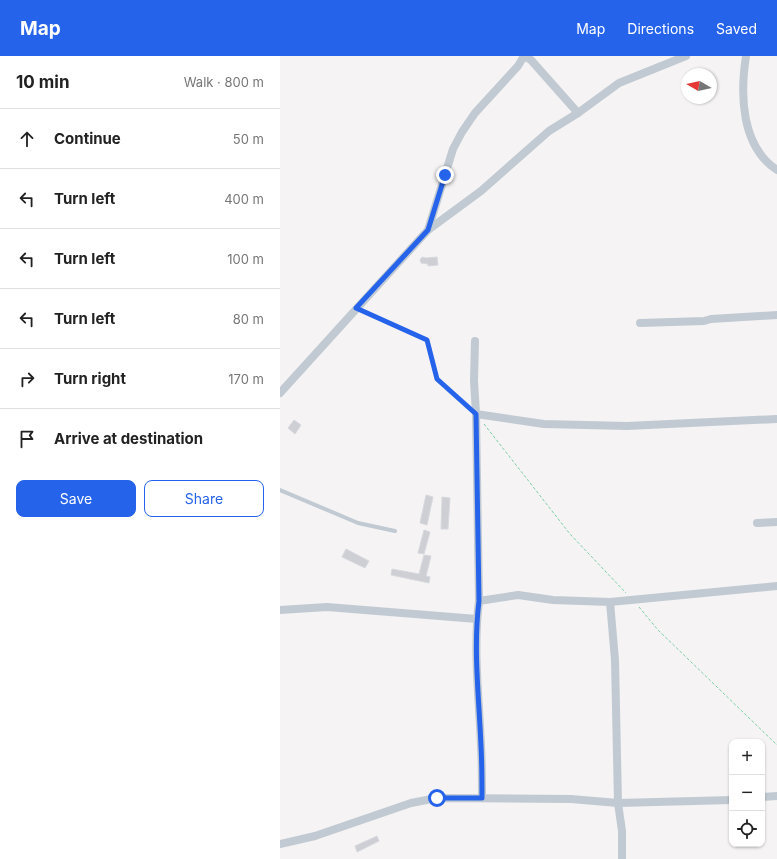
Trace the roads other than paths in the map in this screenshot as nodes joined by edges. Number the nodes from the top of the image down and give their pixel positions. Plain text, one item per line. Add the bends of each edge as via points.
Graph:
1 (686, 56) edge
2 (746, 56) edge
3 (528, 57) edge
4 (578, 113) junction
5 (777, 170) edge
6 (428, 230) junction
7 (777, 315) edge
8 (640, 323) dead end
9 (475, 341) dead end
10 (280, 393) edge
11 (476, 414) junction
12 (777, 419) edge
13 (280, 490) edge
14 (777, 522) edge
15 (757, 523) dead end
16 (395, 531) dead end
17 (777, 586) edge
18 (479, 601) junction
19 (610, 602) junction
20 (280, 610) edge
21 (477, 620) junction
22 (777, 796) edge
23 (765, 797) edge
24 (482, 798) junction
25 (729, 800) edge
26 (618, 802) junction
27 (280, 844) edge
28 (622, 859) edge

1 - 4 street via 619,83
2 - 5 street via 743,109 747,131 764,158
3 - 4 street
3 - 6 street via 475,113 462,132 453,149
4 - 6 street via 549,131 481,191
6 - 10 street
7 - 8 street
9 - 11 street
11 - 12 street via 544,424 620,426
11 - 18 street
13 - 16 lane via 358,523
14 - 15 street
17 - 19 street
18 - 19 street via 518,595 553,600
18 - 21 street
19 - 26 street via 616,660
20 - 21 street via 328,607
21 - 24 street
22 - 23 street
24 - 26 street
24 - 27 street via 437,798 411,803 314,836
25 - 26 street
26 - 28 street

